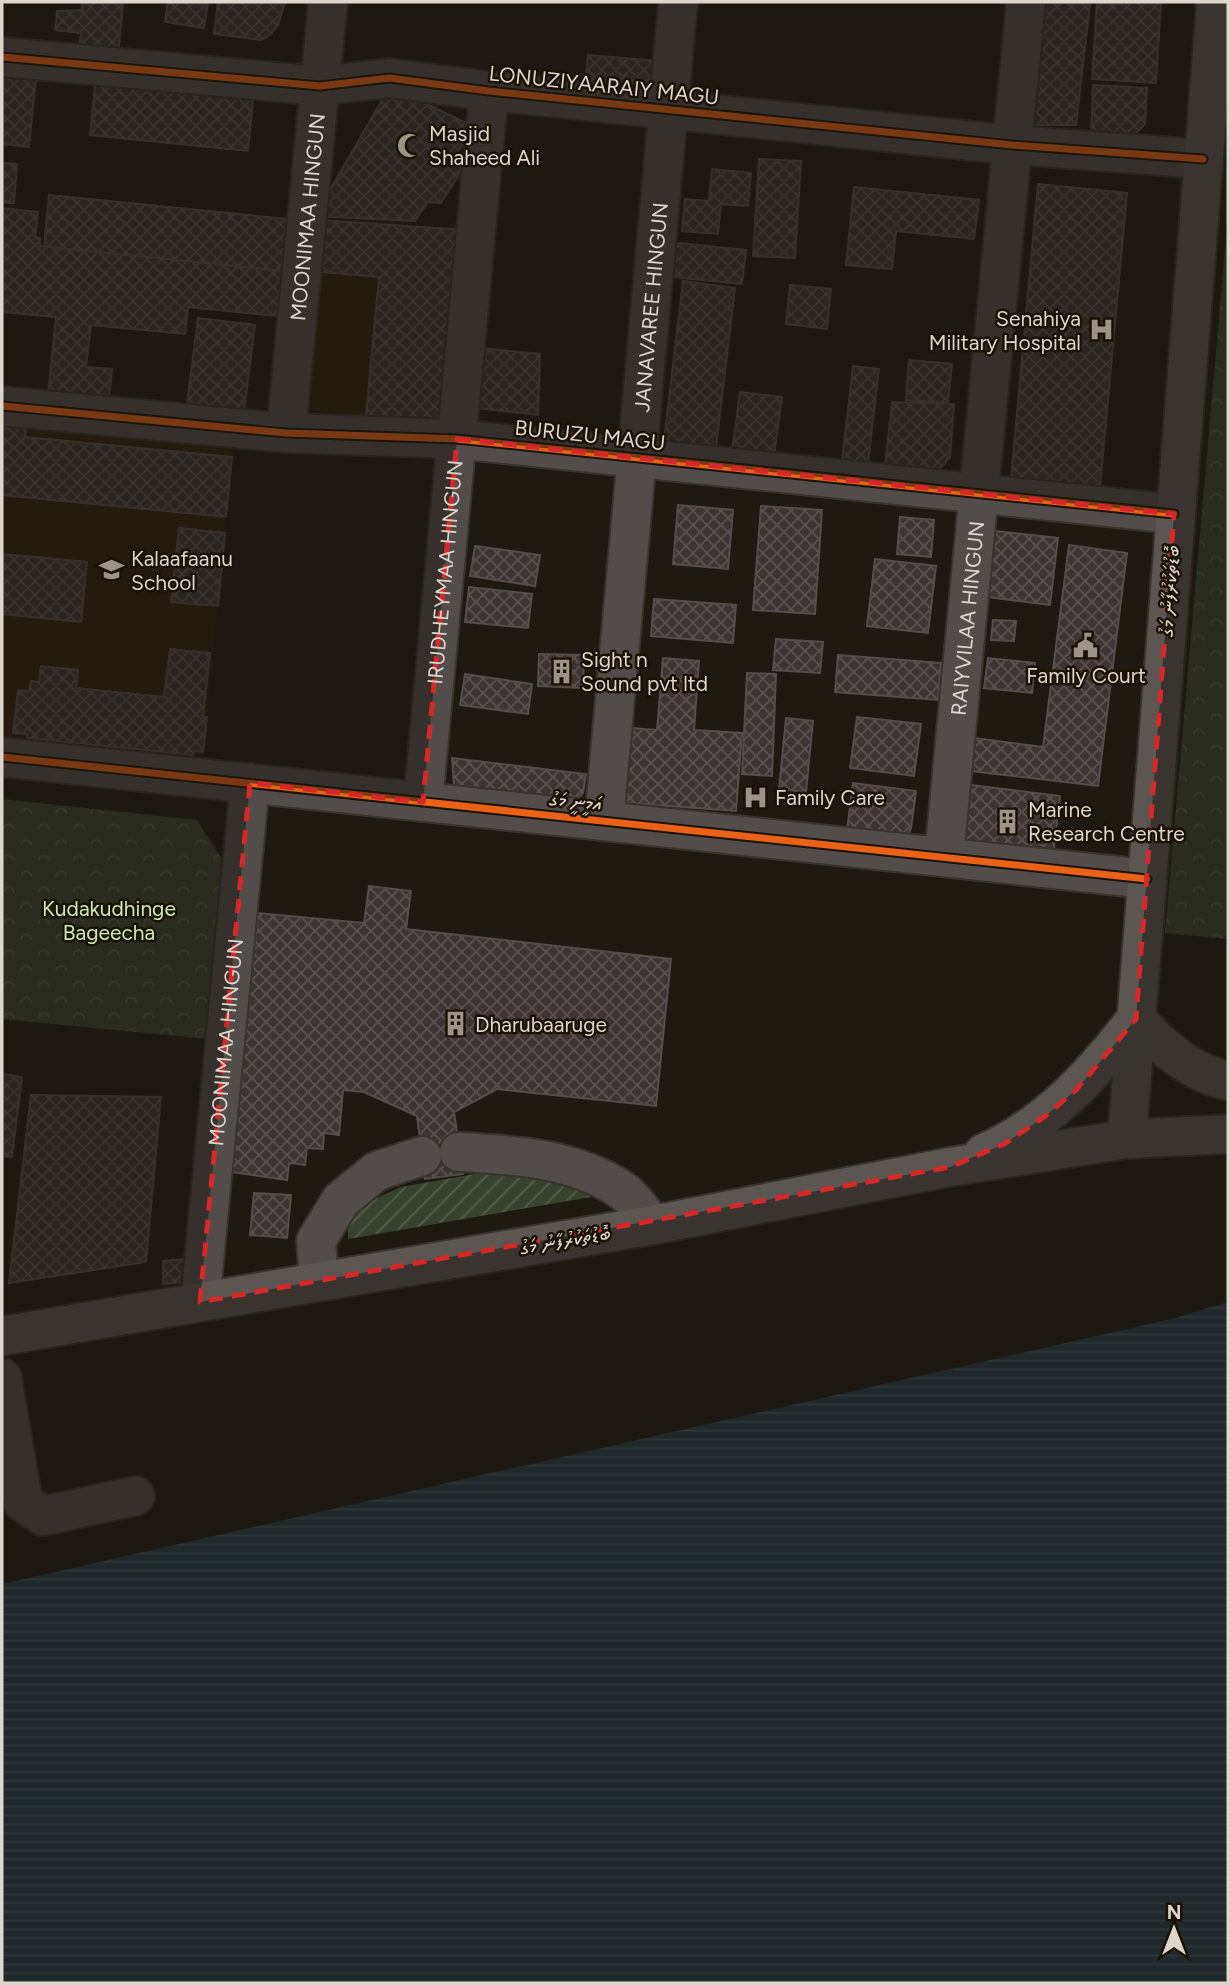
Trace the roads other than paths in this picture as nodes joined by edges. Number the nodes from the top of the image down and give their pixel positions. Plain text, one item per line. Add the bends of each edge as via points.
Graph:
1 (328, 2) edge
2 (678, 2) edge
3 (1026, 2) edge
4 (1216, 2) edge
5 (2, 57) edge
6 (320, 86) junction
7 (489, 91) junction
8 (668, 109) junction
9 (1012, 145) junction
10 (1203, 159) junction
11 (2, 406) edge
12 (286, 433) junction
13 (457, 439) junction
14 (637, 457) junction
15 (979, 493) junction
16 (1174, 514) junction
17 (2, 757) edge
18 (250, 783) junction
19 (424, 802) junction
20 (604, 821) junction
21 (944, 857) junction
22 (1147, 879) junction
23 (1136, 1019) junction
24 (1228, 1081) edge
25 (1228, 1106) edge
26 (1228, 1134) edge
27 (1128, 1139) junction
28 (459, 1152) dead end
29 (422, 1156) dead end
30 (950, 1167) junction
31 (653, 1225) junction
32 (318, 1282) junction
33 (200, 1302) junction
34 (2, 1336) edge
35 (2, 1378) edge
36 (135, 1496) dead end

1 - 6 street, MOONIMAA HINGUN
2 - 8 street, JANAVAREE HINGUN
3 - 9 street, RAIYVILAA HINGUN
4 - 10 main road, ބޮޑުތަކުރުފާނު މަގު
5 - 6 street, LONUZIYAARAIY MAGU
6 - 7 street, LONUZIYAARAIY MAGU via 389,78
6 - 12 street, MOONIMAA HINGUN
7 - 8 street, LONUZIYAARAIY MAGU
7 - 13 street, IRUDHEYMAA HINGUN
8 - 9 street, LONUZIYAARAIY MAGU
8 - 14 street, JANAVAREE HINGUN
9 - 10 street, LONUZIYAARAIY MAGU
9 - 15 street, RAIYVILAA HINGUN
10 - 16 main road, ބޮޑުތަކުރުފާނު މަގު
11 - 12 street, BURUZU MAGU
12 - 13 street, BURUZU MAGU
13 - 14 street, BURUZU MAGU
13 - 19 street, IRUDHEYMAA HINGUN
14 - 15 street, BURUZU MAGU
14 - 20 street, JANAVAREE HINGUN
15 - 16 street, BURUZU MAGU
15 - 21 street, RAIYVILAA HINGUN
16 - 22 main road, ބޮޑުތަކުރުފާނު މަގު
17 - 18 street, އަމީނީ މަގު
18 - 19 street, އަމީނީ މަގު
18 - 33 street, MOONIMAA HINGUN
19 - 20 street, އަމީނީ މަގު
20 - 21 street, އަމީނީ މަގު
21 - 22 street, އަމީނީ މަގު
22 - 23 main road, ބޮޑުތަކުރުފާނު މަގު
23 - 24 main road via 1185,1062
23 - 27 main road, ބޮޑުތަކުރުފާނު މަގު
23 - 30 main road via 1076,1090 1044,1117 1004,1144
25 - 27 main road, ބޮޑުތަކުރުފާނު މަގު
26 - 27 main road, ބޮޑުތަކުރުފާނު މަގު
27 - 30 main road, ބޮޑުތަކުރުފާނު މަގު
28 - 31 street via 512,1154 570,1166 622,1190
29 - 32 street via 377,1171 341,1200 316,1241
30 - 31 main road, ބޮޑުތަކުރުފާނު މަގު
31 - 32 main road, ބޮޑުތަކުރުފާނު މަގު
32 - 33 main road, ބޮޑުތަކުރުފާނު މަގު
33 - 34 main road, ބޮޑުތަކުރުފާނު މަގު
35 - 36 street via 23,1502 43,1516

